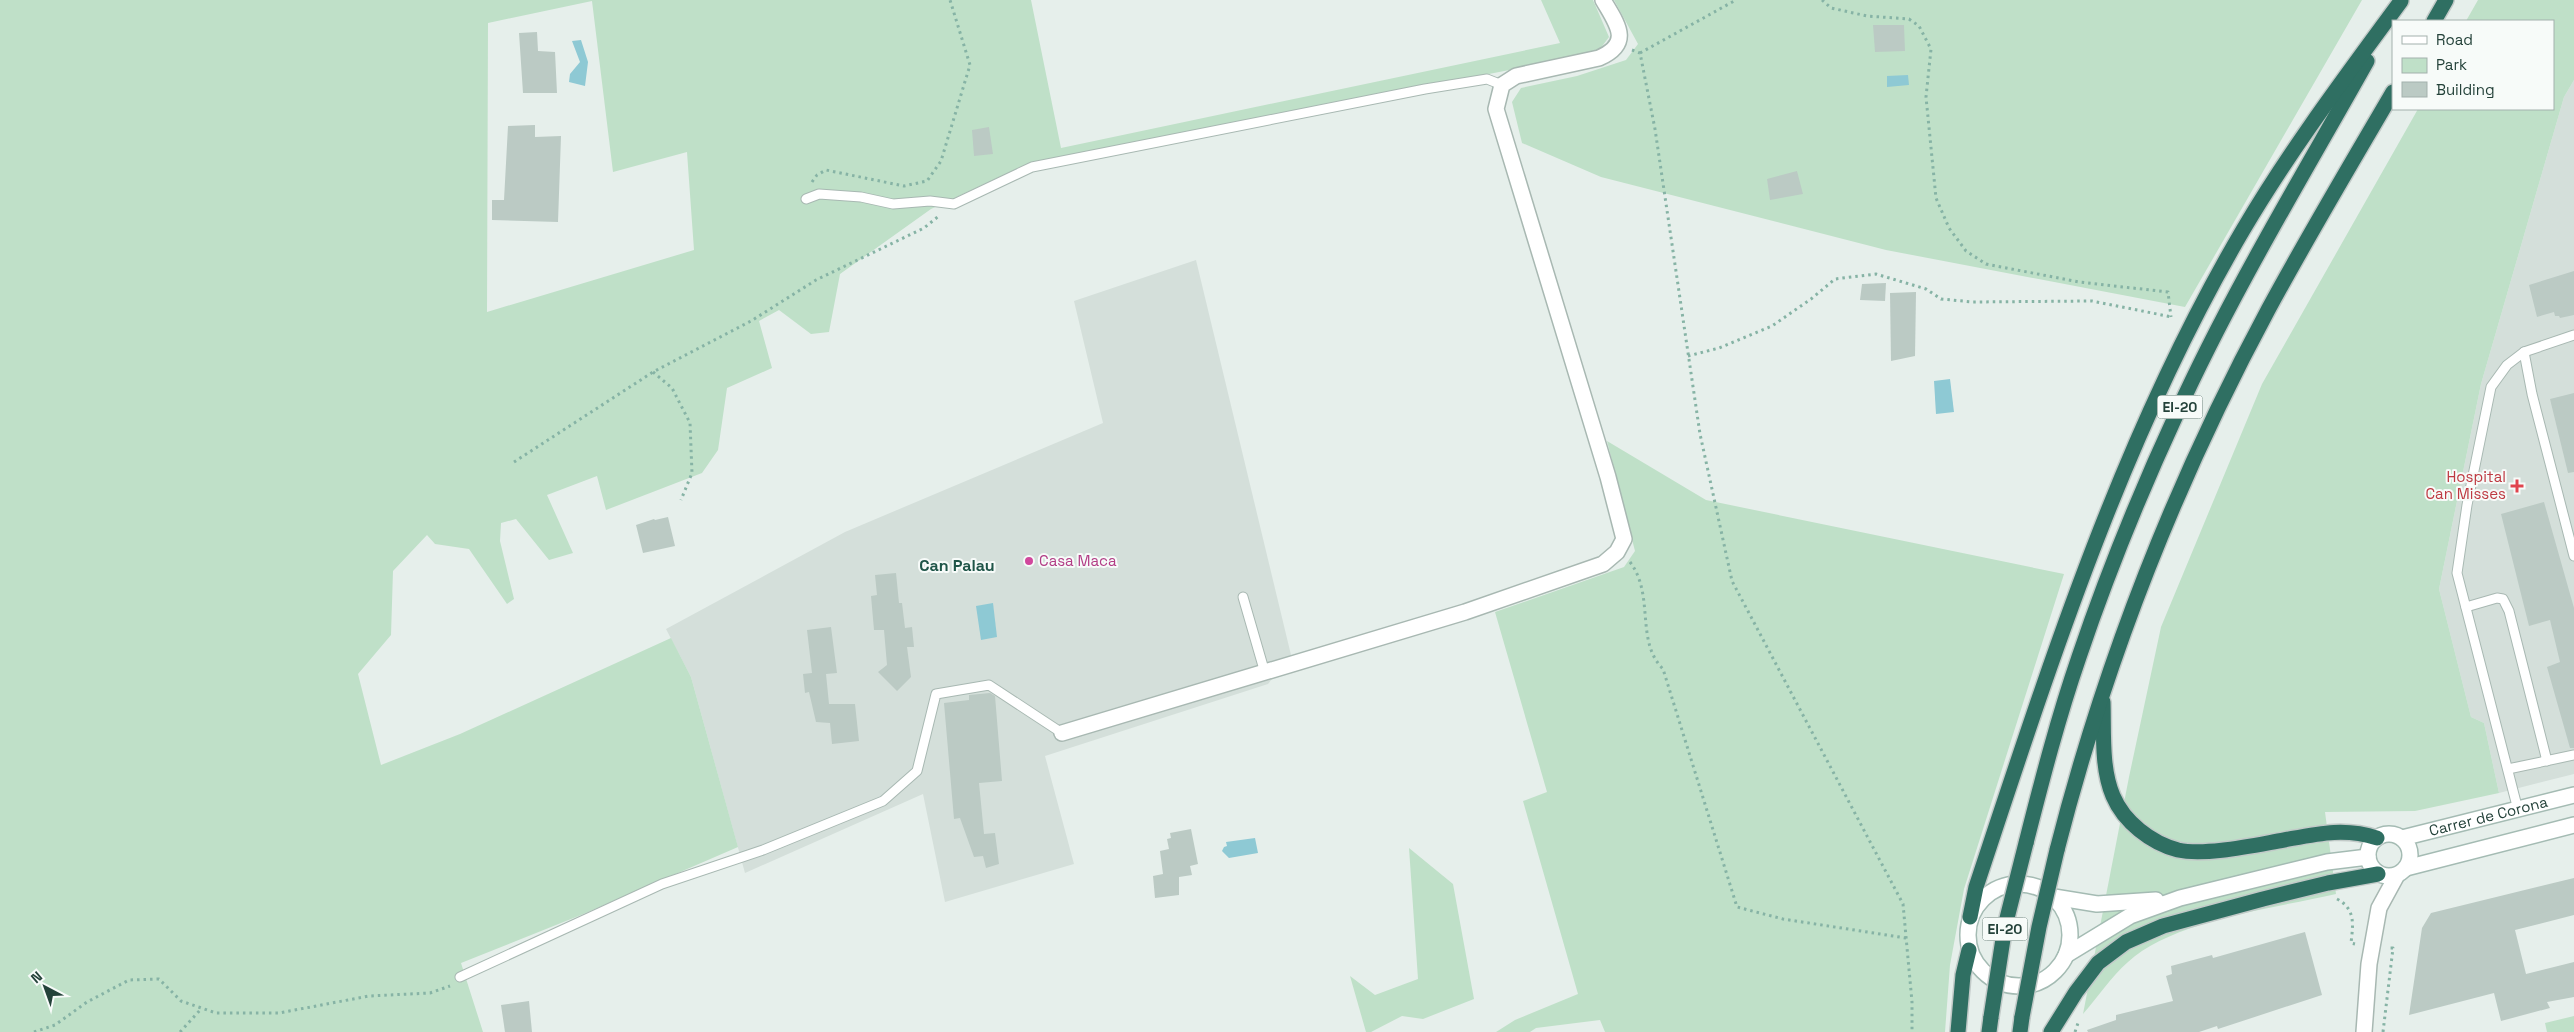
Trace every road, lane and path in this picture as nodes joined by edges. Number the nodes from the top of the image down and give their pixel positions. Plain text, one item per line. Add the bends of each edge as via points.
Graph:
1 (950, 0) edge
2 (1603, 0) edge
3 (1736, 0) edge
4 (1822, 0) edge
5 (2401, 0) edge
6 (2446, 0) edge
7 (2435, 20) edge
8 (1618, 43) junction
9 (1640, 53) junction
10 (1502, 85) junction
11 (2392, 94) edge
12 (806, 199) joint
13 (954, 204) junction
14 (2574, 335) edge
15 (2524, 352) junction
16 (1688, 356) junction
17 (653, 372) junction
18 (514, 462) dead end
19 (681, 500) dead end
20 (1617, 552) junction
21 (2574, 556) edge
22 (1243, 597) dead end
23 (2466, 607) junction
24 (1265, 673) junction
25 (2102, 691) junction
26 (1062, 733) joint
27 (2574, 755) edge
28 (2547, 761) junction
29 (2508, 769) junction
30 (2574, 795) edge
31 (2518, 810) junction
32 (2574, 825) edge
33 (2377, 838) junction
34 (2402, 838) junction
35 (2368, 857) junction
36 (2402, 872) junction
37 (2378, 874) junction
38 (2054, 897) junction
39 (2333, 897) dead end
40 (2180, 898) junction
41 (1970, 917) junction
42 (1906, 938) junction
43 (2372, 946) junction
44 (1969, 950) junction
45 (2066, 955) junction
46 (460, 977) joint
47 (202, 1008) junction
48 (2080, 1017) dead end
49 (1990, 1024) edge
50 (2021, 1024) edge
51 (34, 1032) edge
52 (180, 1032) edge
53 (1912, 1032) edge
54 (1958, 1032) edge
55 (2051, 1032) edge
56 (2075, 1032) edge
57 (2364, 1032) edge
58 (2383, 1032) edge

1 - 12 path via 970,65 942,162 927,181 904,186 826,170 817,175
2 - 8 street via 1620,32
3 - 9 path
4 - 16 path via 1831,8 1867,16 1908,19 1919,26 1931,49 1926,97 1936,198 1949,228 1966,250 1986,264 2079,282 2168,292 2171,317 2092,301 1972,302 1941,299 1926,289 1876,274 1835,279 1772,326 1719,348
5 - 41 highway via 2299,142 2243,230 2192,324 2141,430 2076,590 1976,887
5 - 49 highway, EI-20, bridge via 2241,288 2167,436 2110,572 2078,658 2051,748 2005,926
6 - 7 highway
8 - 9 path
8 - 10 street via 1612,53 1599,58 1516,76
9 - 16 path via 1655,129
10 - 13 lane via 1487,79 1425,89 1032,167
10 - 20 street via 1496,109 1608,477 1624,539
11 - 25 highway, EI-20 via 2268,310 2211,425 2152,561
12 - 13 lane via 819,194 862,197 893,204 930,201
13 - 17 path via 924,228 816,280 751,321
14 - 15 lane
15 - 21 lane
15 - 23 lane via 2507,365 2491,387 2457,573
16 - 42 path via 1700,434 1732,581 1890,876 1903,904
17 - 18 path
17 - 19 path via 672,388 690,423 692,473
20 - 24 street via 1604,564 1474,609
20 - 42 path via 1627,558 1637,571 1646,604 1648,641 1653,659 1663,669 1737,907 1783,919
22 - 24 lane
23 - 28 lane via 2497,598 2503,600 2509,611
23 - 29 lane
24 - 26 street
25 - 33 highway via 2107,768 2113,796 2128,820 2144,834 2178,850 2246,847 2322,833 2358,832
25 - 50 highway, EI-20, bridge via 2077,773 2039,927
26 - 46 lane via 988,685 936,694 917,771 883,801 763,850 662,884
27 - 28 lane
28 - 29 lane
29 - 31 lane
30 - 31 street, Carrer de Corona
31 - 34 street, Carrer de Corona
32 - 36 street, Carrer de Corona
33 - 34 street via 2389,834
33 - 35 street via 2368,850
34 - 36 street via 2411,856
35 - 37 street
35 - 40 street via 2318,864
36 - 37 street via 2391,877
36 - 43 street via 2379,908
37 - 55 highway via 2263,899 2163,926 2126,942 2098,963
38 - 40 street via 2097,904
38 - 41 street via 2038,887 2007,885 1992,891 1979,902
38 - 45 street via 2067,917 2070,935
39 - 43 path via 2351,911 2354,922 2350,943
40 - 45 street via 2130,916
41 - 44 street via 1967,932
42 - 53 path
43 - 57 street
43 - 58 path via 2393,948
44 - 45 street via 1977,966 1993,980 2014,987 2039,982 2056,971
44 - 54 highway via 1963,975
46 - 47 path via 448,988 430,993 369,996 279,1013 216,1013
47 - 51 path via 181,1001 159,979 129,980 87,1002 55,1026
47 - 52 path
48 - 56 path

